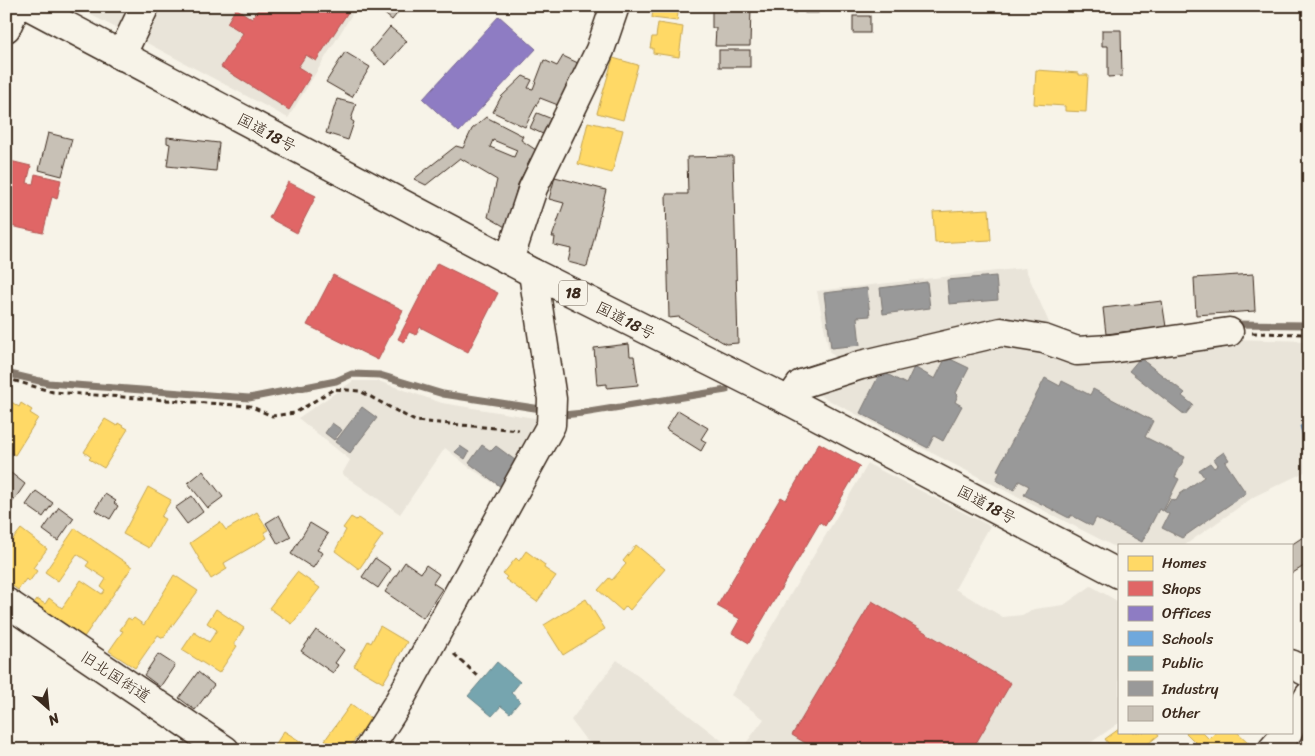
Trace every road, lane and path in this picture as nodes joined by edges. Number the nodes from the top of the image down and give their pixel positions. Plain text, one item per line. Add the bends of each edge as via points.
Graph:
1 (16, 6) edge
2 (29, 6) edge
3 (145, 6) edge
4 (615, 6) edge
5 (6, 28) edge
6 (121, 56) junction
7 (509, 260) junction
8 (533, 273) junction
9 (1229, 332) joint
10 (1309, 334) edge
11 (6, 383) edge
12 (789, 401) junction
13 (548, 432) junction
14 (1118, 573) edge
15 (6, 602) edge
16 (435, 636) junction
17 (1292, 664) edge
18 (1309, 673) edge
19 (478, 676) dead end
20 (1309, 696) edge
21 (1292, 724) edge
22 (1286, 734) edge
23 (225, 750) edge
24 (368, 750) edge
25 (1272, 750) edge

1 - 5 main road
2 - 6 main road, 国道18号 / 18
3 - 6 main road
4 - 7 main road via 600,50 533,188
6 - 7 main road, 国道18号 / 18
7 - 8 main road, 国道18号 / 18
8 - 12 main road, 国道18号 / 18
8 - 13 main road via 552,399
9 - 10 path
9 - 12 main road via 1078,351 1044,339 1001,332 860,365 801,384
11 - 13 path via 12,380 53,392 250,406 272,416 295,413 334,389 360,391 415,421
12 - 14 main road, 国道18号 / 18
13 - 16 main road
15 - 23 main road, 旧北国街道
16 - 19 path
16 - 24 main road
17 - 18 main road
20 - 21 main road
22 - 25 main road

